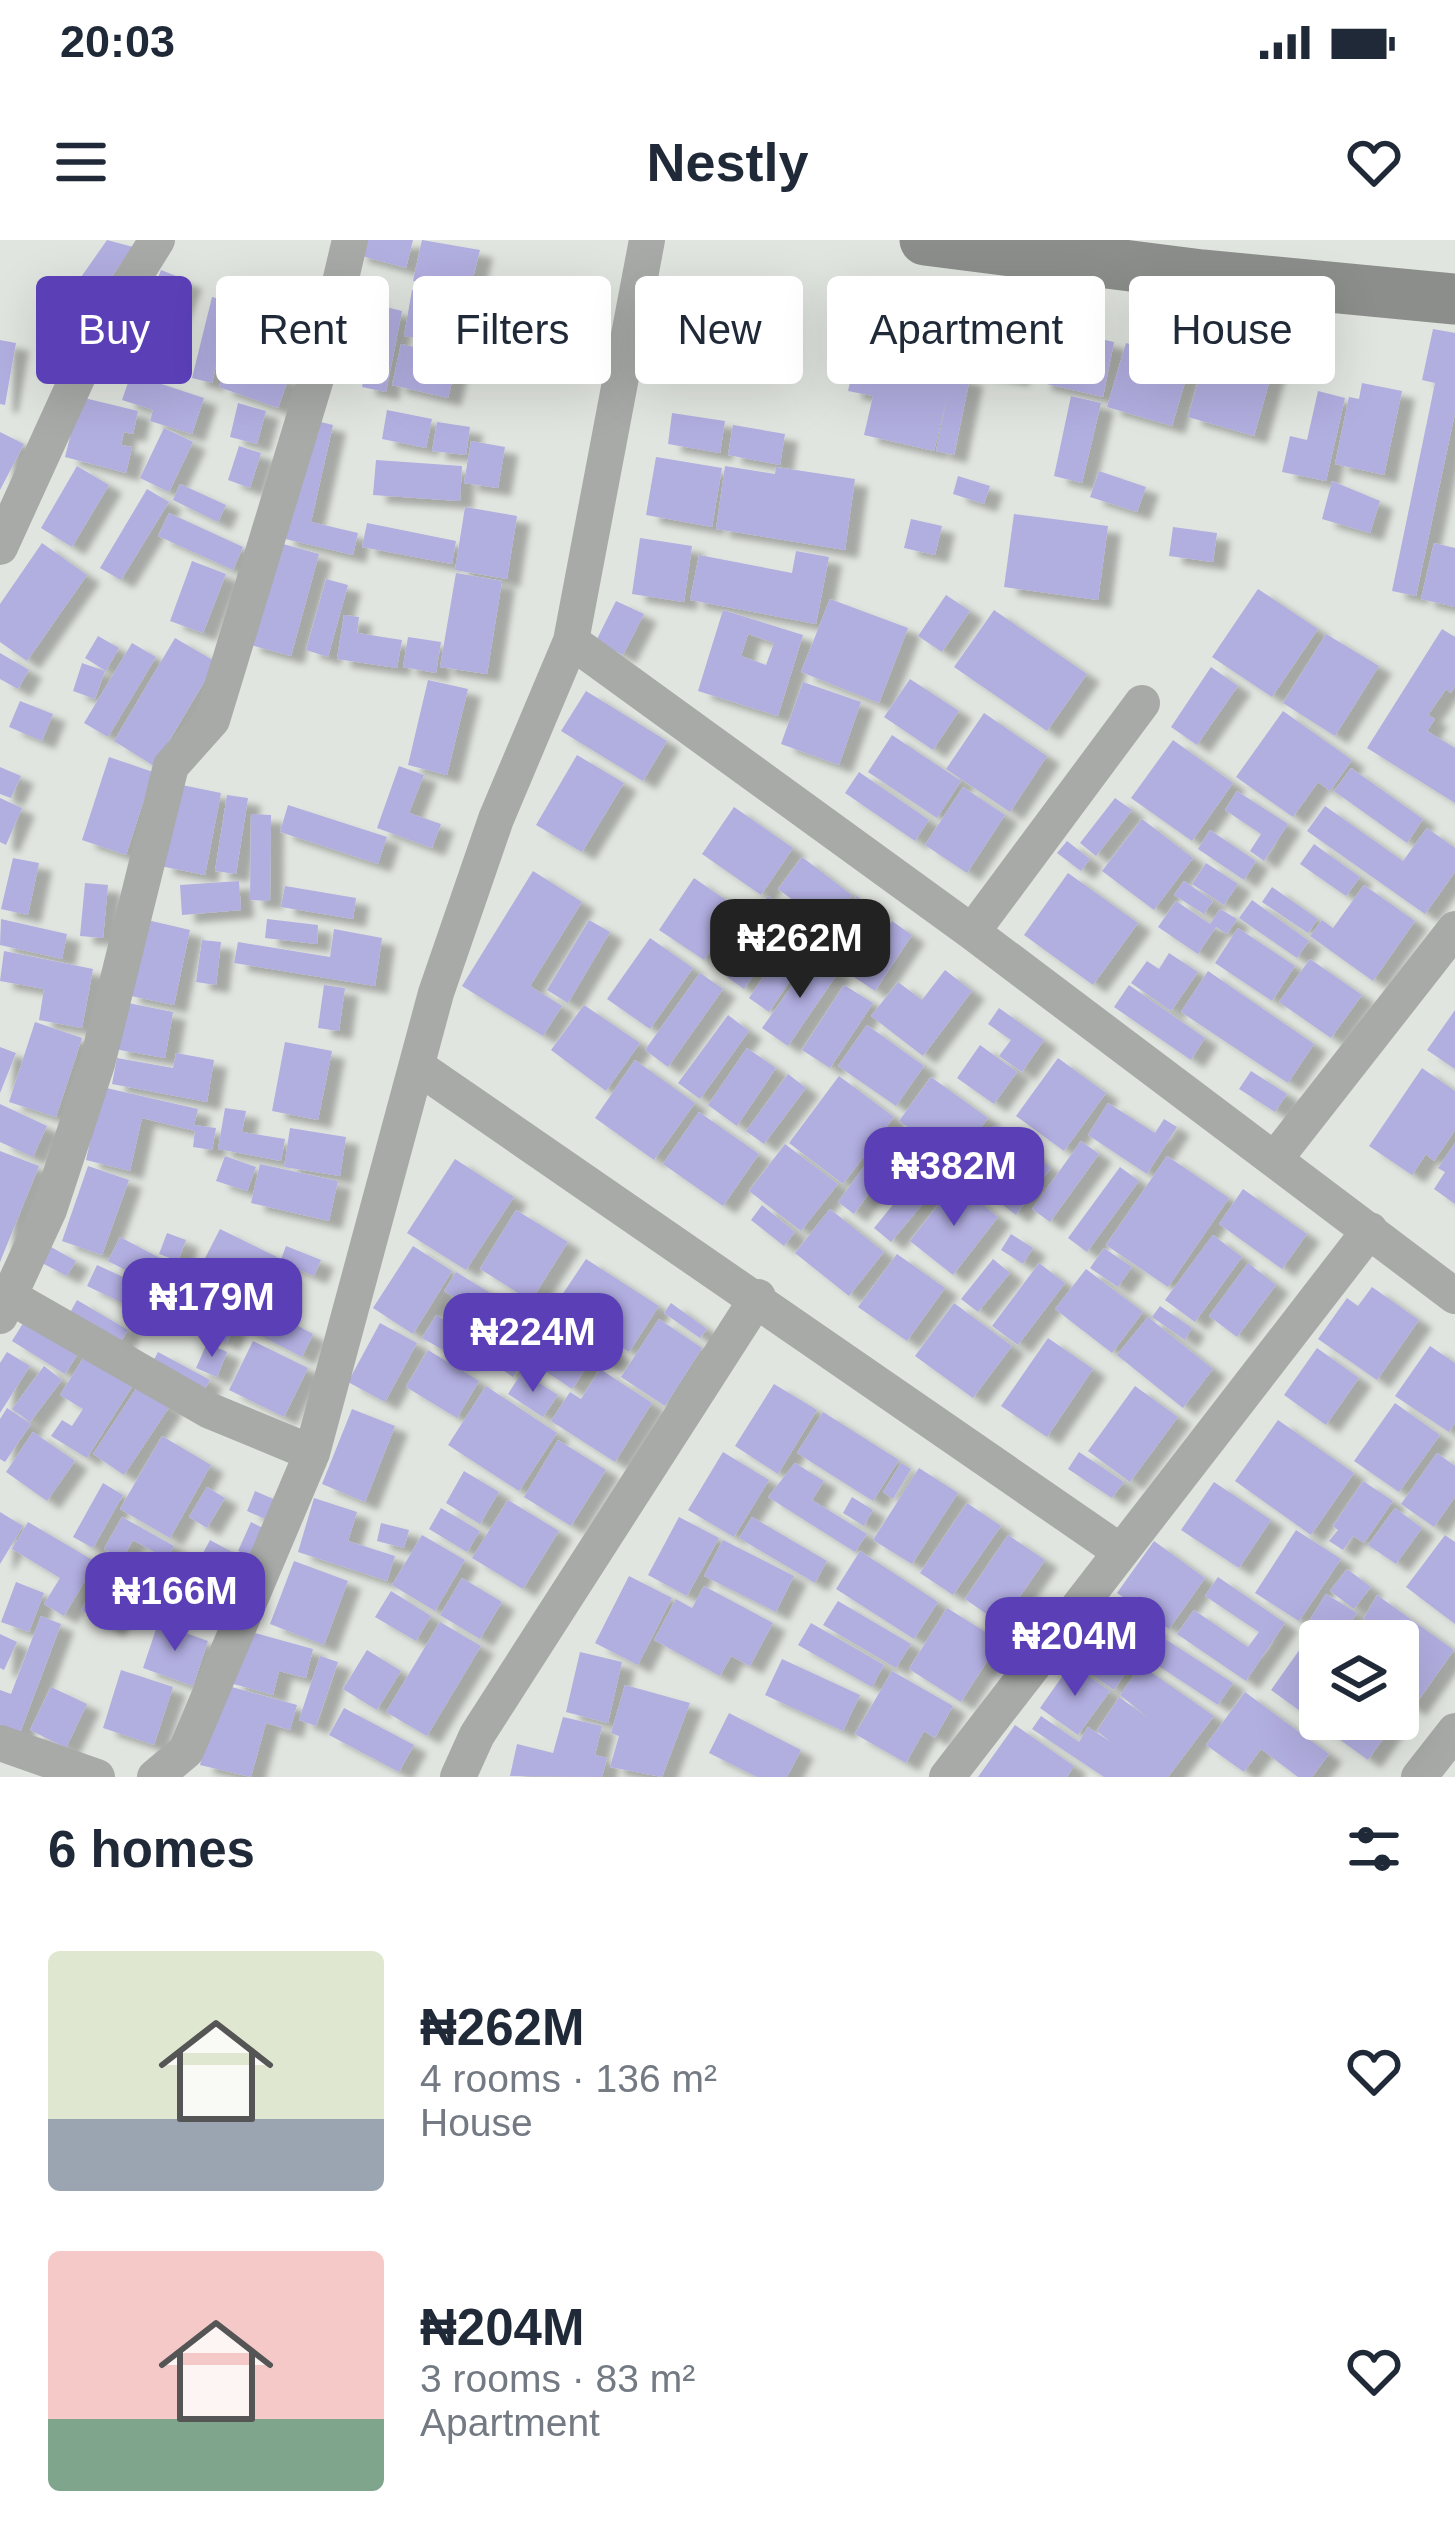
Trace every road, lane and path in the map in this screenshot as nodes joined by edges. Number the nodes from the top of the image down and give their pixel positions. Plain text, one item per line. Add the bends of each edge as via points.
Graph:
1 (157, 240) edge
2 (350, 240) edge
3 (647, 240) edge
4 (925, 240) edge
5 (1455, 299) edge
6 (0, 547) edge
7 (571, 640) junction
8 (1142, 703) dead end
9 (1455, 929) edge
10 (971, 932) junction
11 (418, 1066) junction
12 (1275, 1159) junction
13 (1370, 1230) junction
14 (1455, 1296) edge
15 (758, 1297) junction
16 (4, 1306) edge
17 (312, 1453) junction
18 (1121, 1552) junction
19 (1455, 1731) edge
20 (0, 1743) edge
21 (97, 1777) edge
22 (155, 1777) edge
23 (458, 1777) edge
24 (947, 1777) edge
25 (1419, 1777) edge

1 - 6 street via 94,341
2 - 16 street via 212,720 172,766 97,1064 49,1210
3 - 7 street
4 - 5 street
7 - 10 street
7 - 11 street via 496,819
8 - 10 street
9 - 12 street
10 - 12 street
11 - 15 street
11 - 17 street
12 - 13 street
13 - 14 street
13 - 18 street
15 - 18 street
15 - 23 street via 477,1735
16 - 17 street
17 - 22 street via 186,1751
18 - 24 street
19 - 25 street
20 - 21 street

